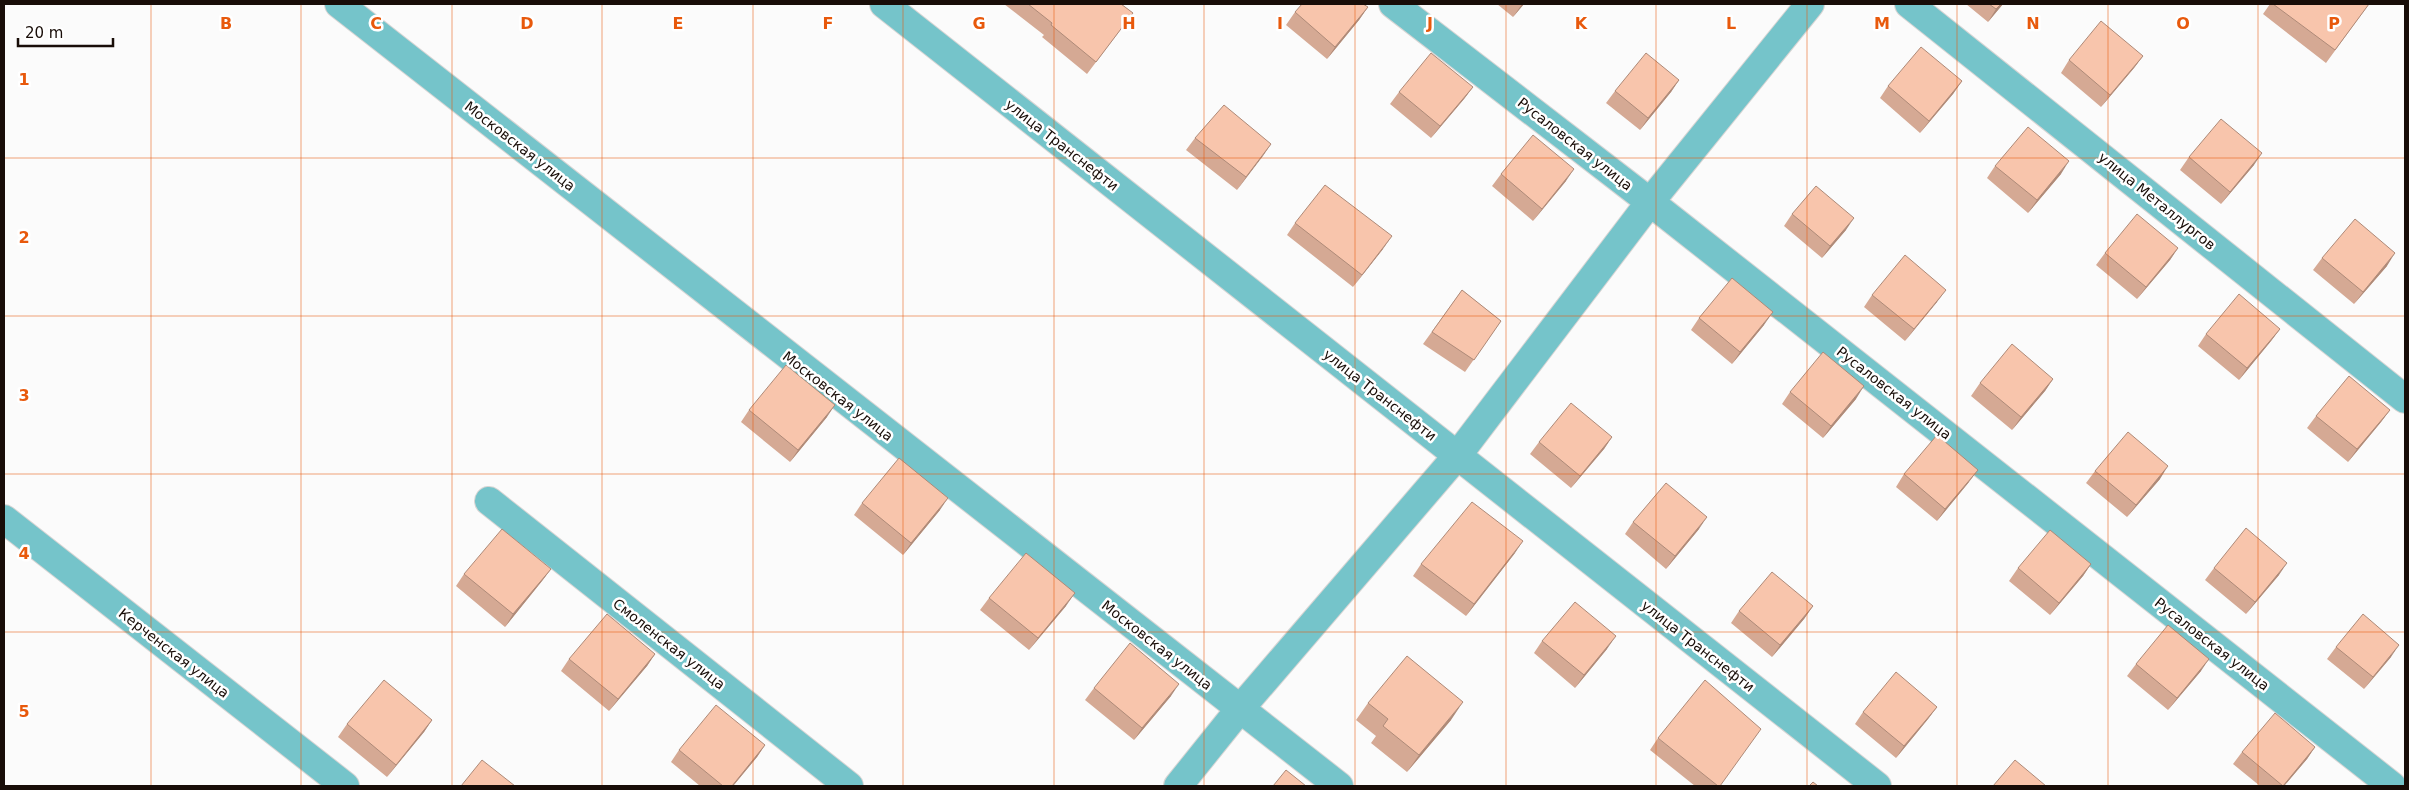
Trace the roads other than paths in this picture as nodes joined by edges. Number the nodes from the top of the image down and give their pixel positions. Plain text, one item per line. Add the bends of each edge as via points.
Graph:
1 (339, 4) edge
2 (884, 4) edge
3 (1393, 4) edge
4 (1810, 4) edge
5 (1909, 4) edge
6 (1650, 202) junction
7 (2405, 399) edge
8 (1457, 456) junction
9 (489, 501) dead end
10 (4, 519) edge
11 (1239, 710) junction
12 (345, 786) edge
13 (849, 786) edge
14 (1178, 786) edge
15 (1339, 786) edge
16 (1877, 786) edge
17 (2392, 786) edge

1 - 11 street, Московская улица
2 - 8 street, улица Транснефти
3 - 6 street, Русаловская улица
4 - 6 street
5 - 7 street, улица Металлургов
6 - 8 street
6 - 17 street, Русаловская улица
8 - 11 street
8 - 16 street, улица Транснефти
9 - 13 street, Смоленская улица
10 - 12 street, Керченская улица
11 - 14 street
11 - 15 street, Московская улица

